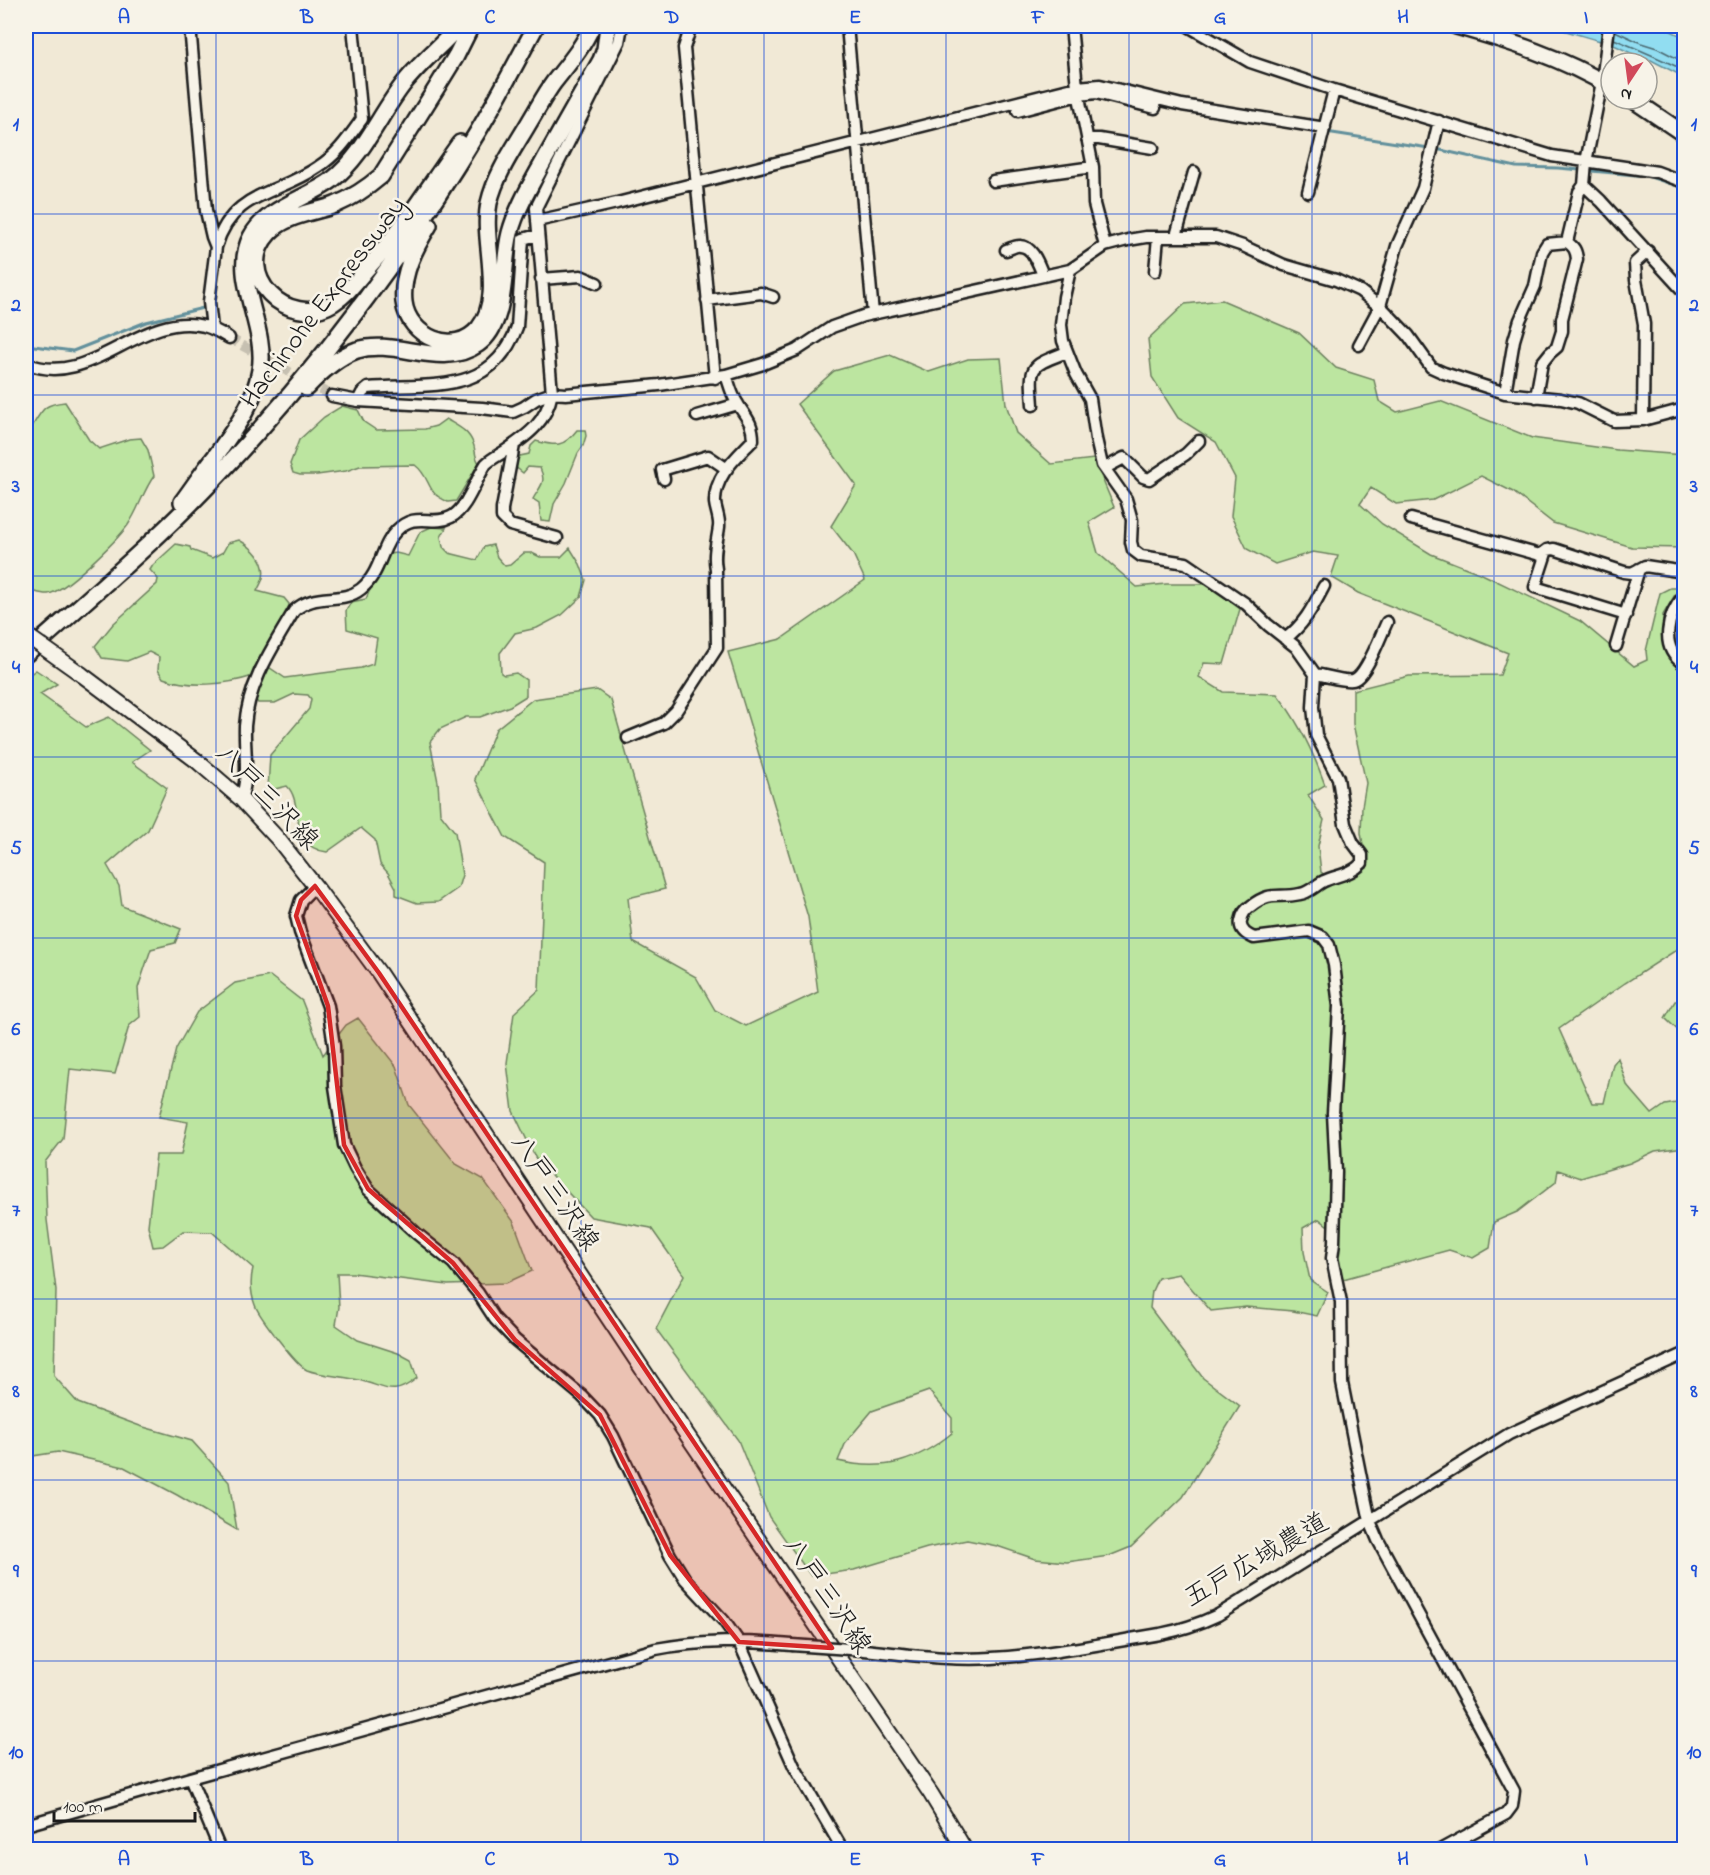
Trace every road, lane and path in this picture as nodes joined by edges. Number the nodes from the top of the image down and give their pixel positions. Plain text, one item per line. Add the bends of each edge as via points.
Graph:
1 (190, 26) edge
2 (353, 26) edge
3 (459, 26) edge
4 (471, 26) edge
5 (528, 26) edge
6 (536, 26) edge
7 (592, 26) edge
8 (608, 26) edge
9 (622, 26) edge
10 (691, 26) edge
11 (847, 26) edge
12 (1071, 26) edge
13 (1188, 26) edge
14 (1456, 26) edge
15 (1609, 26) edge
16 (1606, 51) edge
17 (1599, 80) edge
18 (1334, 90) junction
19 (1078, 91) junction
20 (1155, 108) dead end
21 (1018, 111) dead end
22 (1600, 111) edge
23 (1650, 111) edge
24 (480, 115) junction
25 (1439, 121) junction
26 (1324, 128) junction
27 (478, 132) junction
28 (1684, 134) edge
29 (1087, 139) junction
30 (858, 141) junction
31 (1153, 148) dead end
32 (1586, 162) junction
33 (1093, 167) junction
34 (1194, 172) dead end
35 (993, 181) dead end
36 (1684, 182) edge
37 (697, 183) junction
38 (1584, 185) junction
39 (1308, 192) dead end
40 (537, 221) junction
41 (537, 235) junction
42 (1176, 236) junction
43 (1158, 237) junction
44 (1567, 242) junction
45 (1105, 246) junction
46 (216, 247) junction
47 (1006, 250) dead end
48 (1648, 251) junction
49 (1070, 270) junction
50 (1155, 271) dead end
51 (1043, 275) junction
52 (541, 279) junction
53 (597, 283) dead end
54 (1684, 292) edge
55 (773, 297) dead end
56 (707, 300) junction
57 (1380, 306) junction
58 (873, 314) junction
59 (212, 328) junction
60 (229, 338) tunnel mouth
61 (1359, 345) dead end
62 (1067, 352) junction
63 (26, 363) edge
64 (726, 375) junction
65 (715, 378) junction
66 (552, 393) junction
67 (1505, 393) junction
68 (332, 396) tunnel mouth
69 (1536, 397) junction
70 (358, 400) junction
71 (738, 405) junction
72 (1033, 405) dead end
73 (1684, 409) edge
74 (697, 416) dead end
75 (1643, 420) junction
76 (1199, 441) dead end
77 (514, 445) junction
78 (1105, 468) junction
79 (727, 469) junction
80 (221, 472) junction
81 (664, 479) dead end
82 (180, 505) junction
83 (1410, 519) dead end
84 (557, 538) dead end
85 (1547, 550) junction
86 (1639, 569) junction
87 (1684, 572) edge
88 (110, 578) junction
89 (1324, 586) dead end
90 (1684, 596) edge
91 (1626, 615) junction
92 (1387, 622) dead end
93 (26, 635) edge
94 (1285, 639) junction
95 (1617, 646) dead end
96 (26, 654) edge
97 (1684, 664) edge
98 (1315, 674) junction
99 (628, 738) dead end
100 (241, 799) junction
101 (315, 886) junction
102 (1684, 1354) edge
103 (1370, 1521) junction
104 (739, 1642) junction
105 (190, 1778) junction
106 (26, 1826) edge
107 (220, 1850) edge
108 (843, 1850) edge
109 (965, 1850) edge
110 (1440, 1850) edge

1 - 46 street via 206,211
2 - 46 street via 362,119 345,143 317,168 238,208 224,226
3 - 82 highway via 404,83 368,139 340,173 274,213 250,238 246,275 262,354 256,386 241,421
4 - 24 highway via 381,176 346,200 280,224 263,240 257,265 270,295 285,306 303,311 324,308 342,297 381,255
5 - 24 highway, Hachinohe Expressway
6 - 27 highway, Hachinohe Expressway
7 - 27 highway via 552,85 492,192 487,229 491,292 484,320 467,337 443,342 414,326 404,301 405,282 417,244
8 - 80 highway via 601,60 514,220 507,243 500,305 484,339 451,354 377,348 351,353 325,369
9 - 40 street via 619,42 536,208
10 - 37 street via 684,48
11 - 30 street
12 - 19 street
13 - 18 street via 1250,62
14 - 17 highway via 1528,49
15 - 16 street
18 - 25 street
18 - 26 street
19 - 20 street
19 - 21 street
19 - 26 street via 1100,86 1158,100
19 - 29 street
19 - 30 street
22 - 32 street
23 - 28 highway
24 - 82 highway, Hachinohe Expressway via 370,281 268,408
25 - 32 street via 1552,156
25 - 57 street via 1423,188 1397,246
26 - 39 street
27 - 80 highway, Hachinohe Expressway via 382,276 309,371
29 - 31 street
29 - 33 street
30 - 37 street
30 - 58 street
32 - 36 street via 1657,172
32 - 38 street
33 - 35 street
33 - 45 street via 1094,204
34 - 42 street
37 - 40 street
37 - 56 street
38 - 44 street
38 - 48 street
40 - 41 street
41 - 52 street
41 - 70 street via 523,239 517,327 494,364 471,378 438,386 368,388
42 - 43 street
42 - 57 street via 1216,237 1243,246 1284,265 1336,280
43 - 45 street
43 - 50 street
44 - 67 street via 1547,244 1542,252 1535,286 1514,340
44 - 69 street via 1574,246 1577,259 1562,331 1557,347 1542,363
45 - 49 street
46 - 59 street via 209,302
47 - 51 street via 1020,246 1027,249
48 - 54 street
48 - 75 street via 1635,263 1644,324
49 - 51 street
49 - 62 street via 1061,325
51 - 58 street
52 - 53 street via 581,276
52 - 66 street
55 - 56 street via 761,293
56 - 65 street
57 - 61 street
57 - 67 street via 1431,367
58 - 64 street via 832,327 797,350
59 - 60 street
59 - 63 street via 190,324 157,328 81,365 40,369
62 - 72 street via 1038,363 1031,374
62 - 78 street via 1090,399
64 - 65 street
64 - 71 street
65 - 66 street
66 - 70 street via 513,412
66 - 77 street via 549,406 532,433
67 - 69 street
68 - 70 street
69 - 75 street via 1578,403 1614,422
71 - 74 street
71 - 79 street via 753,429 753,440
73 - 75 street
76 - 78 street via 1149,478 1124,458
77 - 84 street via 502,517 510,525
77 - 100 street via 487,463 466,501 451,517 414,519 393,533 373,577 362,588 352,594 311,600 294,611 250,697
78 - 94 street via 1126,499 1132,520 1133,550 1141,556 1186,563 1246,604
79 - 81 street via 708,456 662,470
79 - 99 street via 717,486 715,503 720,523 714,557 717,648 676,711 664,723
80 - 88 highway, Hachinohe Expressway via 172,523
82 - 88 highway, Hachinohe Expressway
83 - 85 street via 1540,555
85 - 86 street via 1624,572
85 - 91 street via 1535,587
86 - 87 street via 1645,566
86 - 91 street
88 - 96 highway, Hachinohe Expressway
89 - 94 street via 1305,619
90 - 97 street via 1670,618 1668,638 1675,658
91 - 95 street
92 - 98 street via 1358,678 1352,681
93 - 100 main road, 八戸三沢線, bridge via 197,761
94 - 98 street via 1296,647
98 - 103 street via 1316,735 1338,778 1345,824 1362,855 1362,863 1356,870 1300,894 1266,896 1246,909 1241,927 1254,938 1309,931 1323,937 1329,945 1334,965 1339,1006 1333,1113 1336,1172 1332,1258 1341,1302 1342,1383
100 - 101 main road, 八戸三沢線
101 - 104 street via 300,900 296,916 327,1006 344,1145 355,1167 368,1189 453,1263 495,1319 600,1414 670,1555 685,1579
101 - 109 main road, 八戸三沢線 via 379,973
102 - 103 street, 五戸広域農道 via 1509,1434
103 - 104 street, 五戸広域農道, bridge via 1218,1615 1180,1630 991,1658
103 - 110 street via 1514,1791 1506,1815
104 - 105 street, 五戸広域農道 via 688,1643 656,1649
104 - 108 street via 794,1766
105 - 106 street, 五戸広域農道
105 - 107 street

